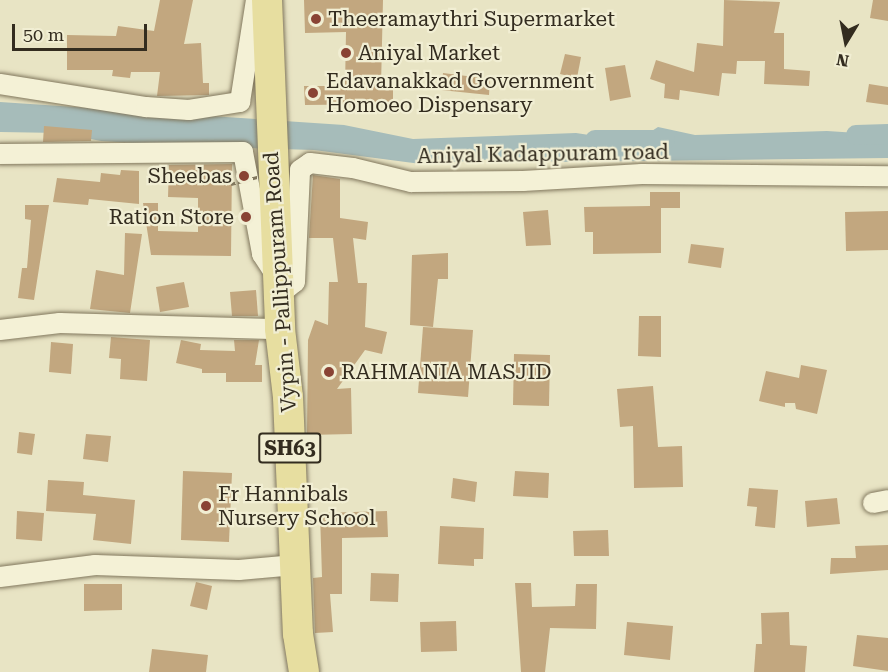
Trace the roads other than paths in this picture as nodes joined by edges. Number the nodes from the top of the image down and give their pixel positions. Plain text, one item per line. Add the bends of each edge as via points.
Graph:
1 (263, 5) edge
2 (0, 84) edge
3 (0, 154) edge
4 (888, 176) edge
5 (279, 286) junction
6 (280, 328) junction
7 (0, 330) edge
8 (295, 565) junction
9 (0, 577) edge
10 (304, 672) edge

1 - 2 street via 240,102 189,110 146,107
1 - 5 main road, Vypin - Pallippuram Road / SH63
3 - 5 street via 243,152 262,254
4 - 5 street, Aniyal Kadappuram road via 642,174 411,182 353,168 310,163 300,170 295,282
5 - 6 main road, Vypin - Pallippuram Road / SH63
6 - 7 street via 60,323
6 - 8 main road, Vypin - Pallippuram Road / SH63 via 288,397
8 - 9 street via 239,570 95,565
8 - 10 main road, Vypin - Pallippuram Road / SH63

